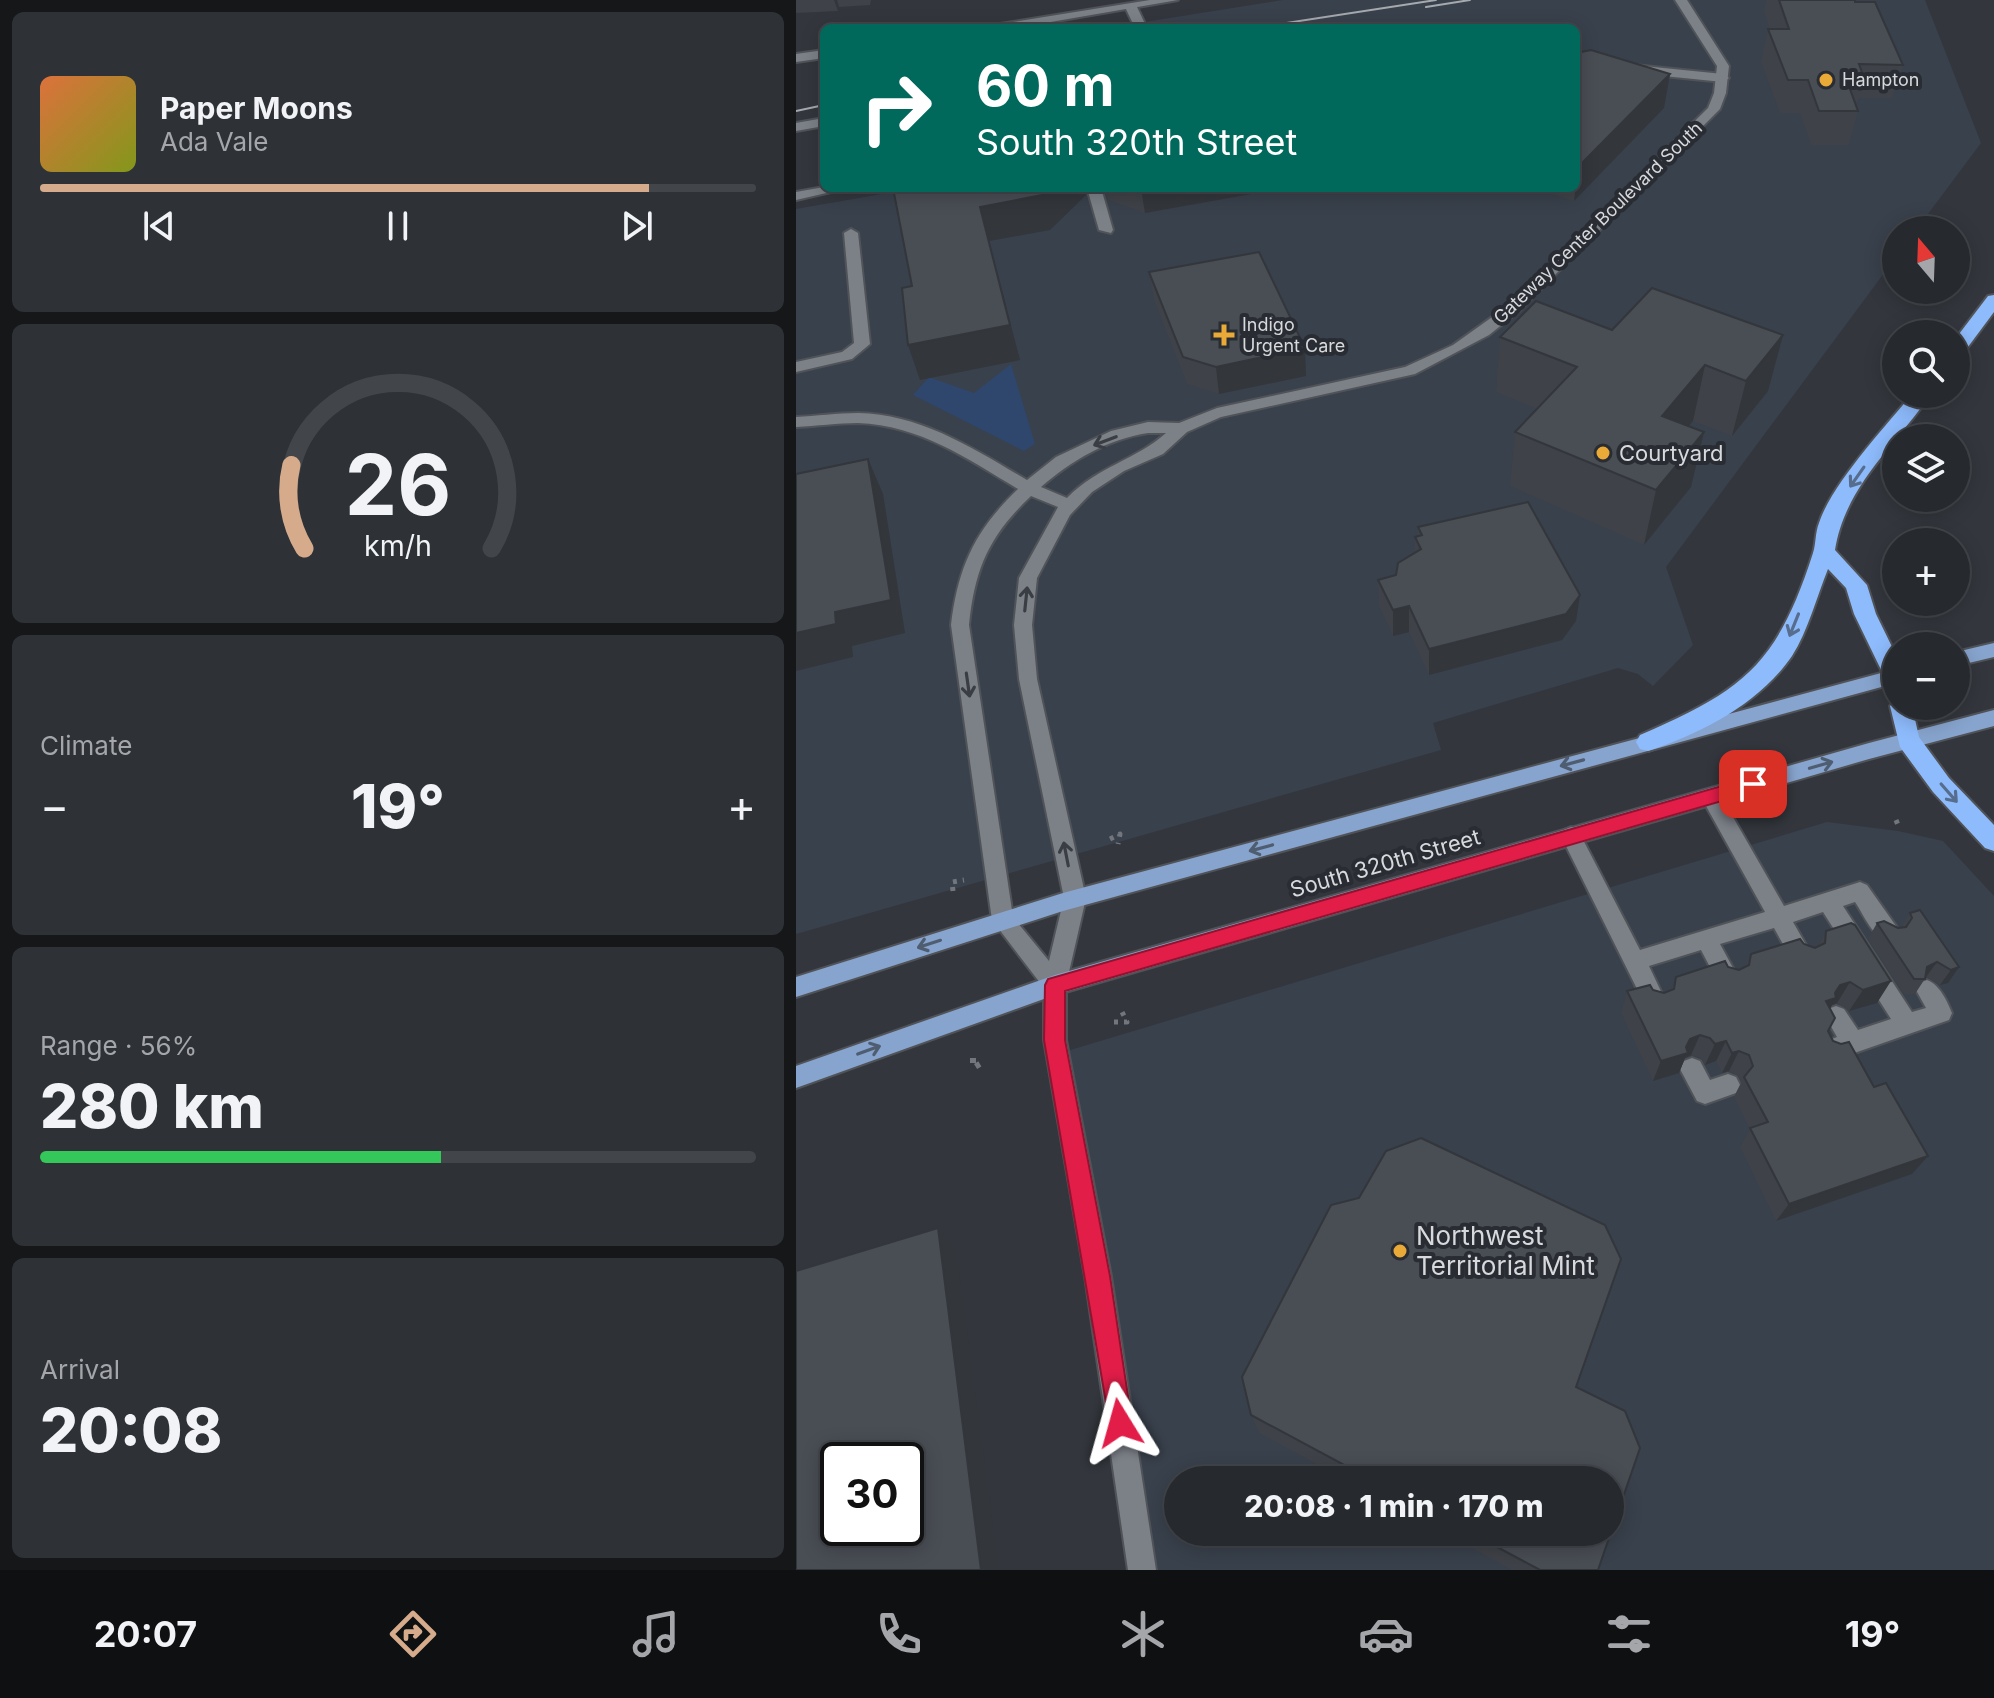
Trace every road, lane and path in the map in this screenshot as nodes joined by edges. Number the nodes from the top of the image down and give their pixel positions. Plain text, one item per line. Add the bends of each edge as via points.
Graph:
1 (1172, 0) edge
2 (1681, 0) edge
3 (1131, 7) junction
4 (1020, 24) edge
5 (1139, 24) edge
6 (820, 55) edge
7 (796, 58) edge
8 (1580, 72) edge
9 (1723, 78) junction
10 (820, 123) edge
11 (796, 127) edge
12 (820, 192) edge
13 (1095, 192) edge
14 (796, 196) edge
15 (1106, 230) dead end
16 (851, 233) dead end
17 (1994, 300) edge
18 (1970, 332) edge
19 (796, 367) edge
20 (1911, 408) edge
21 (796, 422) edge
22 (1181, 428) junction
23 (1028, 488) junction
24 (1069, 505) junction
25 (1824, 552) junction
26 (1882, 648) edge
27 (1994, 650) edge
28 (1970, 656) edge
29 (1882, 680) edge
30 (1994, 718) edge
31 (1904, 720) edge
32 (1908, 740) junction
33 (1648, 742) junction
34 (1711, 797) junction
35 (1571, 836) junction
36 (1110, 839) dead end
37 (1994, 841) edge
38 (1118, 844) dead end
39 (964, 880) dead end
40 (953, 891) dead end
41 (1075, 898) junction
42 (1828, 901) junction
43 (1779, 917) junction
44 (1003, 920) junction
45 (1888, 933) edge
46 (1706, 939) junction
47 (1802, 957) edge
48 (1635, 961) junction
49 (1728, 979) edge
50 (1055, 985) junction
51 (796, 987) edge
52 (1927, 990) edge
53 (1655, 1002) edge
54 (1122, 1012) dead end
55 (1836, 1016) edge
56 (1114, 1022) dead end
57 (1907, 1025) junction
58 (1853, 1042) junction
59 (1829, 1051) edge
60 (973, 1058) dead end
61 (983, 1062) dead end
62 (1692, 1069) edge
63 (796, 1077) edge
64 (1728, 1085) dead end
65 (1142, 1570) edge

1 - 3 street
2 - 9 street via 1718,56
3 - 4 street
3 - 5 street
6 - 7 street
8 - 9 street via 1624,68
9 - 22 street, Gateway Center Boulevard South via 1714,109 1693,133 1514,308 1458,348 1398,374 1217,413
10 - 11 street
12 - 14 street
13 - 15 street
16 - 19 street via 862,344 847,356
17 - 18 highway
20 -> 25 highway via 1855,478 1829,522
21 - 23 street via 859,418 903,424 949,441
22 -> 23 street, Gateway Center Boulevard South via 1144,428 1102,441 1062,461
22 - 24 street, Gateway Center Boulevard South via 1157,450 1118,467
23 - 24 street
23 -> 44 street, Gateway Center Boulevard South via 1003,511 966,578 960,625
41 -> 24 street, Gateway Center Boulevard South via 1028,679 1023,625 1028,578
25 - 26 highway via 1856,585
25 -> 33 highway via 1784,650 1760,681 1723,708
27 - 28 main road
29 - 33 main road, South 320th Street
30 - 32 main road, South 320th Street
31 - 32 highway
34 -> 32 main road, South 320th Street
32 -> 37 highway via 1941,785
33 -> 41 main road, South 320th Street
34 - 35 main road, South 320th Street
34 - 43 street
35 - 48 street
35 - 50 main road, South 320th Street
36 - 38 path via 1120,834
39 - 40 path via 952,882
41 - 44 main road, South 320th Street
41 - 50 street, Gateway Center Boulevard South
42 - 43 street
42 - 45 street via 1860,891
42 - 57 street
43 - 46 street
43 - 47 street
44 - 50 street
44 -> 51 main road, South 320th Street
46 - 48 street
46 - 49 street
48 - 53 street
63 -> 50 main road, South 320th Street
50 - 65 street, Gateway Center Boulevard South via 1055,1040 1098,1276
52 - 57 street via 1941,1013
54 - 56 path via 1127,1022
55 - 58 street
57 - 58 street
58 - 59 street
60 - 61 path via 973,1068
62 - 64 street via 1705,1093

